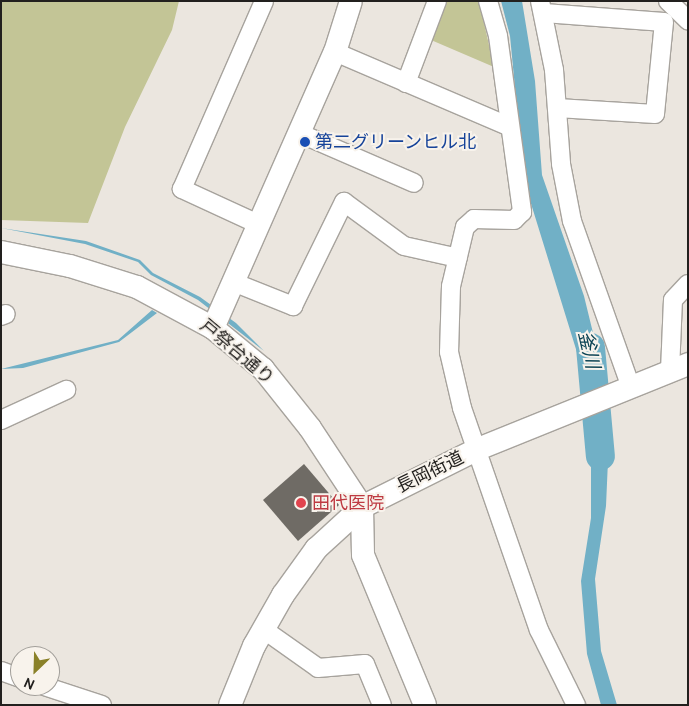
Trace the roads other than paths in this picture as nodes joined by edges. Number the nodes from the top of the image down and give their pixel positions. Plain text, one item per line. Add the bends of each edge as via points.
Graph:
1 (264, 1) edge
2 (351, 1) edge
3 (437, 1) edge
4 (488, 1) edge
5 (668, 1) edge
6 (542, 7) edge
7 (688, 20) edge
8 (335, 52) junction
9 (406, 83) junction
10 (557, 108) junction
11 (510, 127) junction
12 (299, 133) junction
13 (414, 183) dead end
14 (258, 224) junction
15 (1, 252) edge
16 (458, 258) junction
17 (234, 282) junction
18 (688, 284) edge
19 (213, 328) junction
20 (679, 368) edge
21 (66, 390) dead end
22 (626, 390) junction
23 (1, 420) edge
24 (478, 449) junction
25 (362, 507) junction
26 (262, 629) junction
27 (60, 691) edge
28 (102, 705) edge
29 (230, 705) edge
30 (382, 705) edge
31 (425, 705) edge
32 (576, 705) edge

1 - 14 street via 182,190
2 - 8 street
3 - 9 street
4 - 11 street via 498,36
5 - 7 street
6 - 10 street
6 - 10 street via 664,22 655,114
8 - 9 street
8 - 12 street
9 - 11 street
10 - 22 street via 572,221
11 - 16 street via 522,212 514,220 474,218 465,226
12 - 13 street
12 - 14 street
14 - 17 street
15 - 19 street, 戸祭台通り via 70,266 137,287
16 - 17 street via 404,246 344,202 293,306
16 - 24 street via 451,286 449,352 462,408
17 - 19 street
18 - 20 street via 673,300
19 - 25 street, 戸祭台通り via 284,394
20 - 22 street
21 - 23 street
22 - 24 street, 長岡街道
24 - 25 street, 長岡街道
24 - 32 street via 539,630
25 - 26 street, 長岡街道 via 316,550
25 - 31 street via 363,555
26 - 29 street, 長岡街道
26 - 30 street via 318,668 365,664
27 - 28 street

